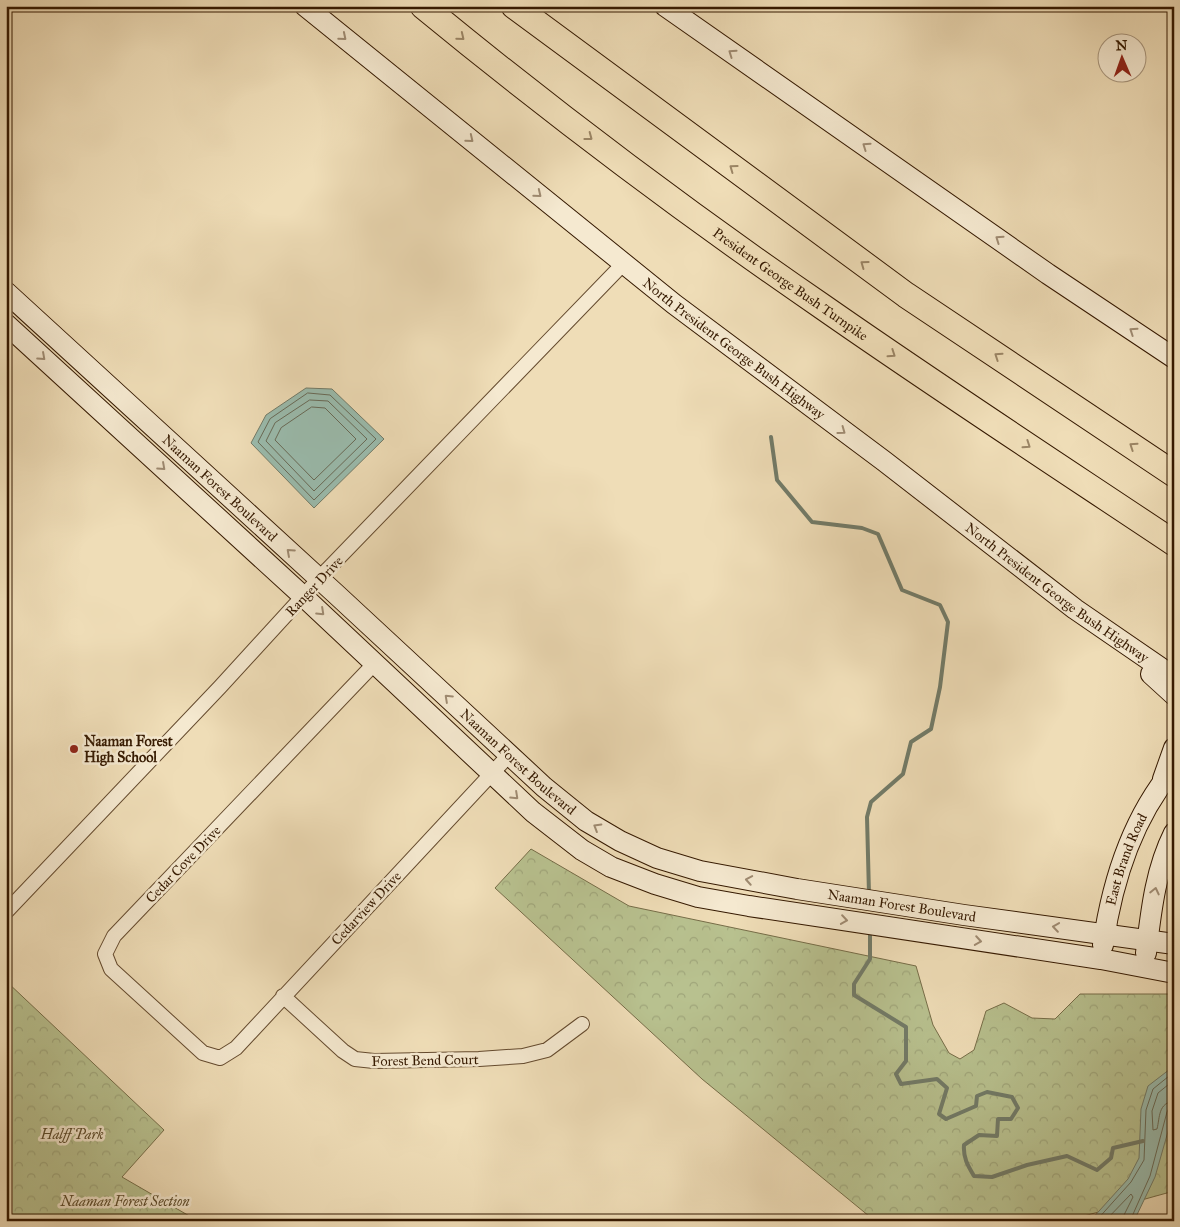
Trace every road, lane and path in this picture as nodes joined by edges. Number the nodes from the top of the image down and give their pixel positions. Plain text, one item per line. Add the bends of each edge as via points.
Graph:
1 (305, 6) edge
2 (423, 6) edge
3 (514, 6) edge
4 (665, 6) edge
5 (624, 263) junction
6 (6, 292) edge
7 (6, 324) edge
8 (1174, 358) edge
9 (1174, 474) edge
10 (1174, 543) edge
11 (320, 579) junction
12 (304, 597) junction
13 (1075, 609) junction
14 (375, 662) junction
15 (1174, 662) edge
16 (1174, 677) edge
17 (1174, 695) edge
18 (1174, 748) edge
19 (509, 755) junction
20 (492, 773) junction
21 (1167, 776) edge
22 (1174, 833) edge
23 (700, 871) junction
24 (694, 896) junction
25 (6, 912) edge
26 (1104, 933) junction
27 (1148, 940) junction
28 (1174, 944) edge
29 (1101, 959) junction
30 (1145, 967) junction
31 (1174, 973) edge
32 (283, 996) junction
33 (582, 1024) dead end
34 (220, 1058) joint

1 -> 5 main road, North President George Bush Highway
2 -> 10 highway, President George Bush Turnpike via 593,140 782,278
9 -> 3 highway via 906,296
8 -> 4 main road via 1048,274
5 - 11 street, Ranger Drive
5 -> 13 main road, North President George Bush Highway
11 -> 6 main road, Naaman Forest Boulevard
7 -> 12 main road, Naaman Forest Boulevard
11 - 12 street, Ranger Drive
19 -> 11 main road, Naaman Forest Boulevard
12 -> 14 main road, Naaman Forest Boulevard
12 - 25 street, Ranger Drive
13 - 15 main road via 1094,613 1130,638
13 - 16 main road, North President George Bush Highway
13 - 17 main road via 1080,621 1149,672
14 - 20 main road, Naaman Forest Boulevard
14 - 34 street, Cedar Cove Drive via 114,936 105,954 111,969 203,1053
18 - 21 main road, East Brand Road
19 - 20 street, Cedarview Drive
23 -> 19 main road, Naaman Forest Boulevard via 657,858 586,821
20 -> 24 main road, Naaman Forest Boulevard via 533,812 582,850 611,867
20 - 32 street, Cedarview Drive
21 - 26 main road, East Brand Road via 1125,854 1112,892
27 -> 22 main road via 1155,892
23 - 24 main road
26 -> 23 main road, Naaman Forest Boulevard via 797,889
24 -> 29 main road, Naaman Forest Boulevard
26 - 27 main road, Naaman Forest Boulevard
26 - 29 main road, East Brand Road
27 - 28 main road, Naaman Forest Boulevard
27 - 30 main road
29 - 30 main road, Naaman Forest Boulevard
30 - 31 main road, Naaman Forest Boulevard
32 - 33 street, Forest Bend Court via 343,1051 355,1059 374,1062 523,1056 547,1050
32 - 34 street, Cedarview Drive via 236,1048

